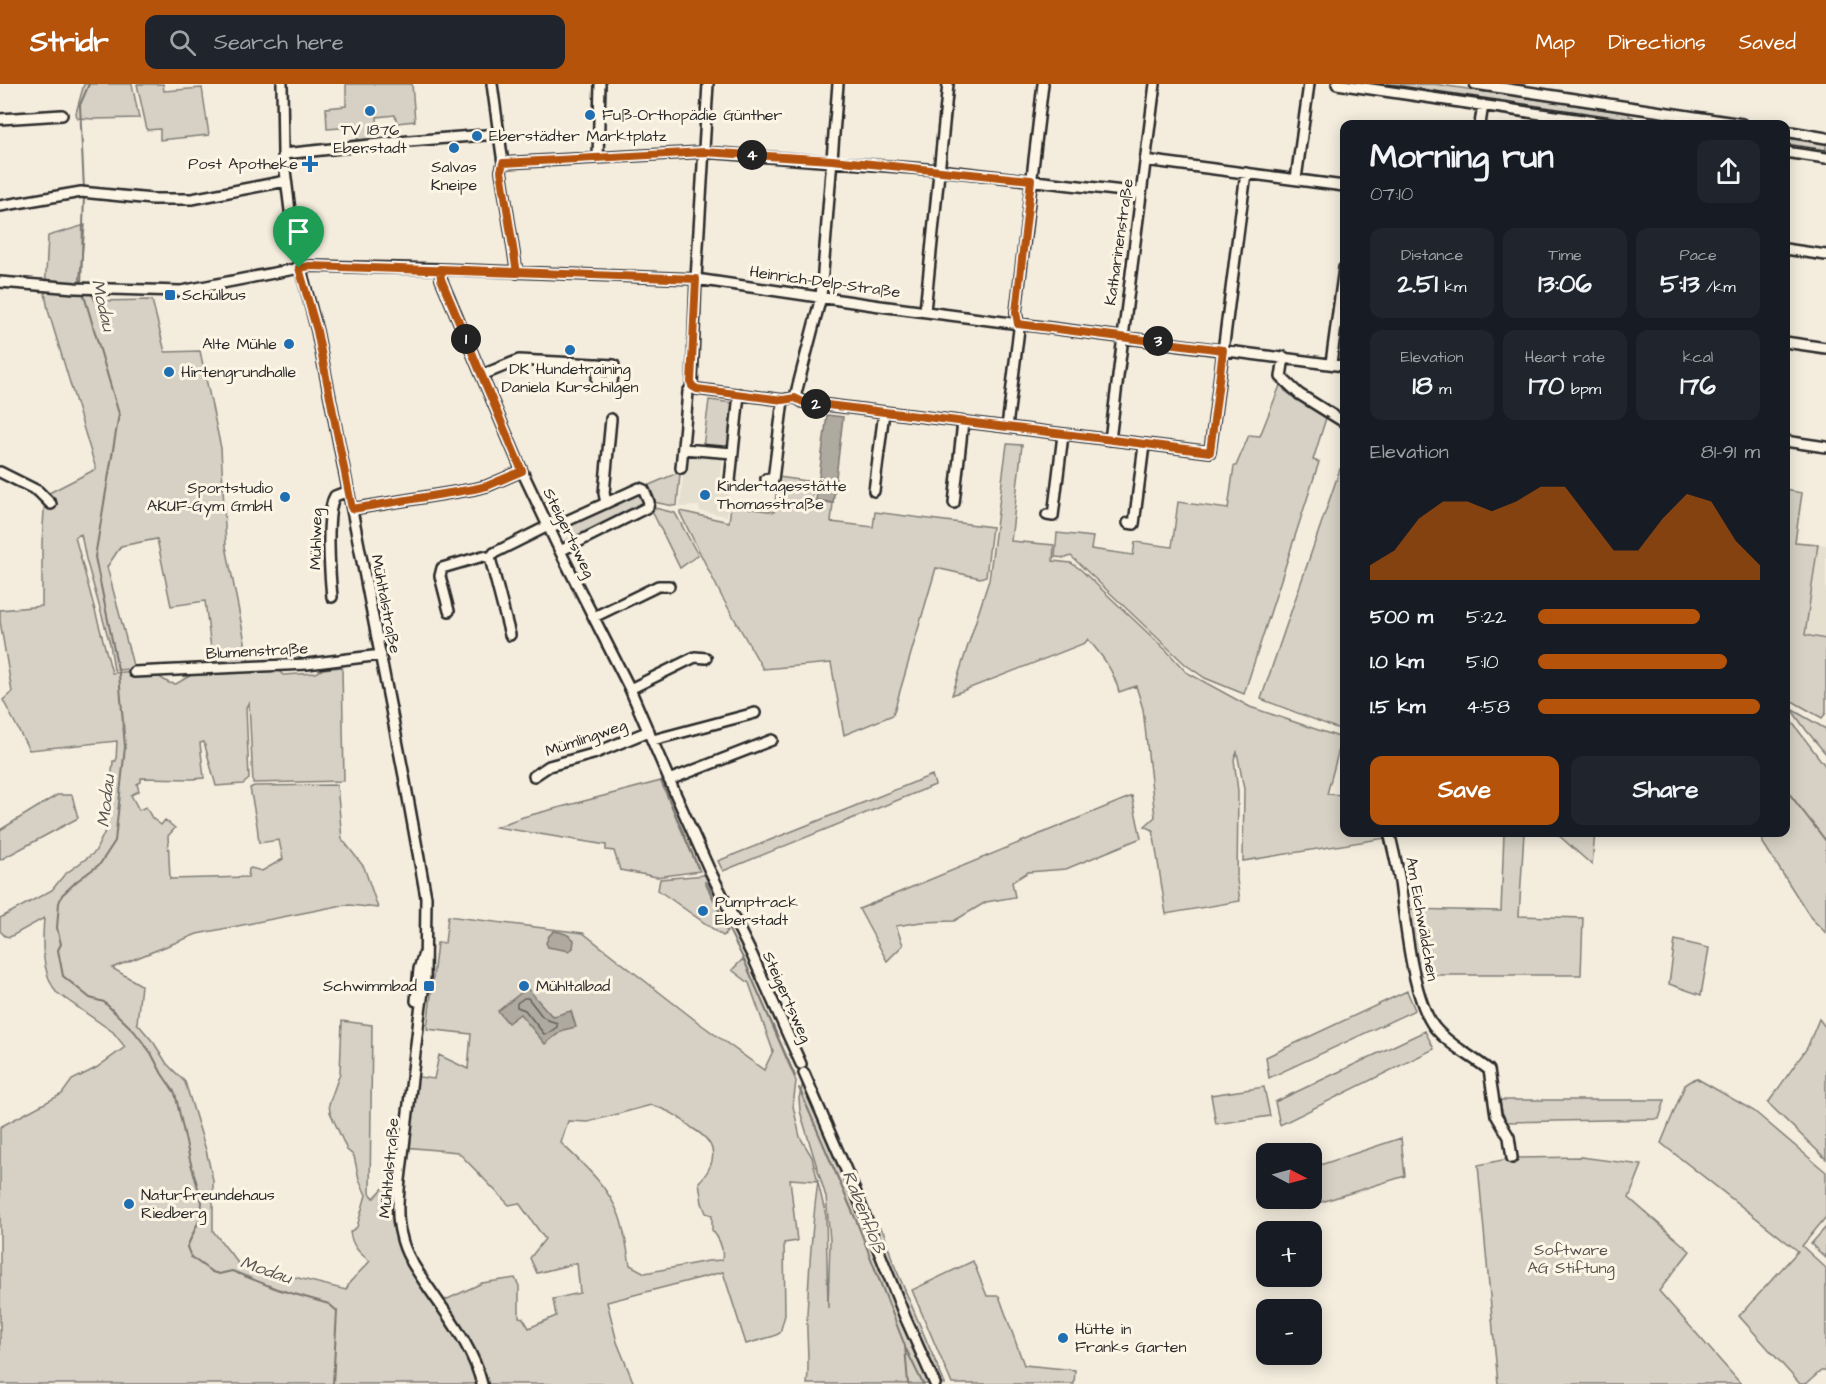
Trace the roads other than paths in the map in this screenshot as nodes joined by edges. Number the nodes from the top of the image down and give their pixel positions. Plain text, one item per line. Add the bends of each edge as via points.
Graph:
1 (282, 84) edge
2 (492, 84) edge
3 (600, 84) edge
4 (708, 84) edge
5 (838, 84) edge
6 (948, 84) edge
7 (1043, 84) edge
8 (1155, 84) edge
9 (1309, 84) edge
10 (1337, 84) edge
11 (1475, 84) edge
12 (1483, 105) junction
13 (62, 115) dead end
14 (0, 119) edge
15 (1481, 120) edge
16 (1582, 120) edge
17 (1690, 120) edge
18 (1790, 132) edge
19 (498, 134) junction
20 (1826, 138) edge
21 (704, 152) junction
22 (1790, 153) edge
23 (284, 154) junction
24 (598, 158) junction
25 (1826, 158) edge
26 (832, 160) junction
27 (1145, 160) junction
28 (503, 163) junction
29 (939, 170) junction
30 (1246, 173) junction
31 (1296, 179) junction
32 (1031, 180) junction
33 (286, 181) junction
34 (1340, 185) edge
35 (1141, 193) junction
36 (0, 206) edge
37 (1790, 250) edge
38 (1826, 255) edge
39 (299, 268) junction
40 (440, 269) junction
41 (517, 273) junction
42 (696, 279) junction
43 (0, 282) edge
44 (821, 297) junction
45 (1340, 297) edge
46 (925, 311) junction
47 (1018, 324) junction
48 (1123, 336) junction
49 (1790, 343) edge
50 (1826, 348) edge
51 (1223, 350) junction
52 (1284, 357) junction
53 (1331, 363) junction
54 (598, 364) dead end
55 (1340, 365) edge
56 (482, 375) junction
57 (692, 386) junction
58 (738, 394) junction
59 (795, 398) junction
60 (783, 400) junction
61 (884, 412) junction
62 (611, 419) dead end
63 (1340, 420) edge
64 (963, 422) junction
65 (1007, 427) junction
66 (1063, 435) junction
67 (1110, 440) junction
68 (1790, 442) edge
69 (1144, 445) junction
70 (1826, 447) edge
71 (683, 449) junction
72 (733, 453) junction
73 (681, 468) dead end
74 (522, 471) junction
75 (0, 472) edge
76 (766, 479) dead end
77 (730, 481) dead end
78 (348, 491) junction
79 (874, 491) dead end
80 (606, 503) junction
81 (954, 503) dead end
82 (51, 504) dead end
83 (356, 508) junction
84 (1047, 515) dead end
85 (1128, 524) dead end
86 (549, 527) junction
87 (560, 550) junction
88 (490, 558) junction
89 (669, 586) dead end
90 (332, 597) dead end
91 (448, 611) dead end
92 (594, 617) junction
93 (510, 635) dead end
94 (381, 655) junction
95 (706, 658) dead end
96 (134, 672) dead end
97 (630, 688) junction
98 (755, 713) dead end
99 (651, 736) junction
100 (772, 740) dead end
101 (534, 776) dead end
102 (669, 780) junction
103 (1390, 837) edge
104 (1512, 1158) dead end
105 (482, 1384) edge
106 (935, 1384) edge

1 - 23 street, Mühltalstraße
2 - 19 street
3 - 24 street
4 - 21 street
5 - 26 street
6 - 29 street
7 - 32 street
8 - 27 street, Katharinenstraße
9 - 31 street
10 - 12 street
11 - 17 street
12 - 15 street
12 - 16 street
13 - 14 street
18 - 20 street
19 - 23 street
19 - 28 street
21 - 24 street
21 - 26 street
21 - 42 street
22 - 25 street
23 - 33 street, Mühltalstraße
24 - 28 street
26 - 29 street
26 - 44 street
27 - 30 street
27 - 35 street, Katharinenstraße
28 - 41 street
29 - 32 street
29 - 46 street
30 - 31 street
30 - 51 street
31 - 34 street
32 - 35 street
32 - 47 street via 1016,312
33 - 36 street via 192,199 85,192
33 - 39 street, Mühltalstraße
35 - 48 street, Katharinenstraße
37 - 38 street
39 - 40 street, Heinrich-Delp-Straße
39 - 43 street, Heinrich-Delp-Straße via 181,291
39 - 78 street, Mühltalstraße via 317,331
40 - 41 street, Heinrich-Delp-Straße
40 - 56 street, Steigertsweg
41 - 42 street, Heinrich-Delp-Straße
42 - 44 street, Heinrich-Delp-Straße
42 - 57 street
44 - 46 street, Heinrich-Delp-Straße
44 - 59 street
45 - 53 street
46 - 47 street, Heinrich-Delp-Straße
47 - 48 street, Heinrich-Delp-Straße
47 - 65 street
48 - 51 street, Heinrich-Delp-Straße
48 - 67 street, Katharinenstraße
49 - 50 street
51 - 52 street, Heinrich-Delp-Straße
51 - 69 street via 1210,452
52 - 53 street, Heinrich-Delp-Straße
52 - 63 street via 1281,377 1299,394
53 - 55 street, Heinrich-Delp-Straße
54 - 56 street via 519,360
56 - 74 street, Steigertsweg
57 - 58 street
57 - 71 street via 688,392
58 - 60 street
58 - 72 street
59 - 60 street
59 - 61 street via 801,402
60 - 76 street via 773,480
61 - 64 street
61 - 79 street
62 - 80 street
64 - 65 street
64 - 81 street
65 - 66 street
66 - 67 street
66 - 84 street via 1053,516
67 - 69 street
68 - 70 street
69 - 85 street via 1134,524
71 - 72 street
71 - 73 street
72 - 77 street
74 - 83 street via 474,489
74 - 86 street, Steigertsweg
75 - 82 street via 38,491
78 - 83 street, Mühltalstraße
78 - 90 street, Mühlweg via 337,494 331,506
80 - 86 street
80 - 87 street via 642,488 649,505
83 - 94 street, Mühltalstraße
86 - 87 street, Steigertsweg
86 - 88 street
87 - 92 street, Steigertsweg
88 - 91 street via 483,556 442,568 440,576
88 - 93 street
89 - 92 street via 658,586
92 - 97 street, Steigertsweg
94 - 96 street, Blumenstraße via 307,664
94 - 105 street, Mühltalstraße via 425,889 427,948 398,1206 400,1234 413,1265 470,1352
95 - 97 street via 694,657
97 - 99 street, Steigertsweg
98 - 99 street
99 - 101 street, Mümlingweg via 549,766
99 - 102 street, Steigertsweg
100 - 102 street
102 - 106 street, Steigertsweg via 752,955
103 - 104 street, Am Eichwäldchen via 1416,980 1424,1004 1434,1026 1447,1040 1489,1070 1496,1115 1509,1137

